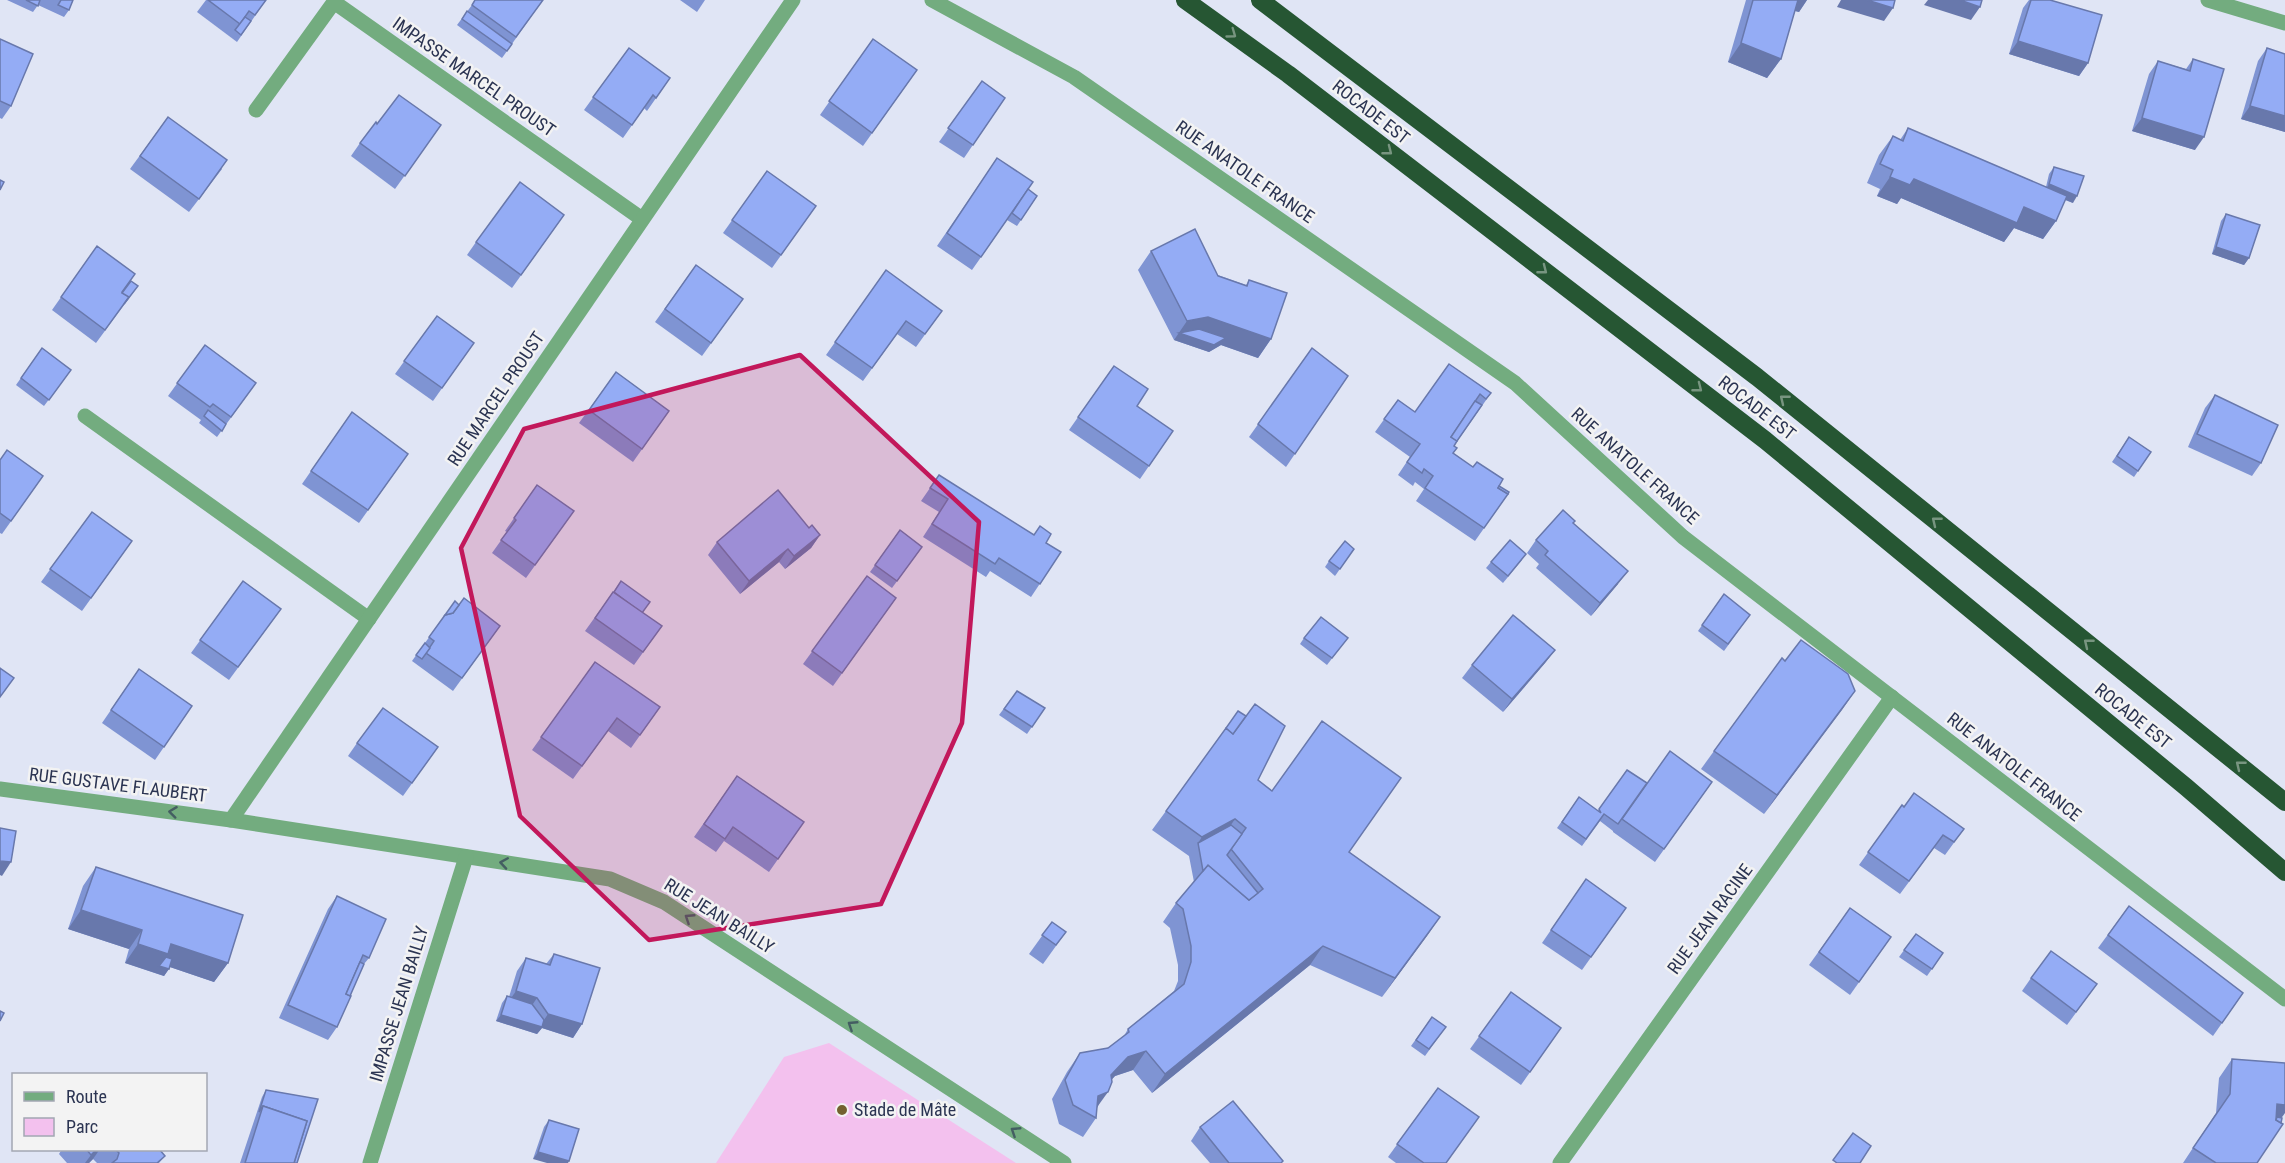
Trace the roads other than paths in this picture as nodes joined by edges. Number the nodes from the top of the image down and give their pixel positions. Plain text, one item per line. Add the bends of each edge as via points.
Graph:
1 (793, 0) edge
2 (932, 0) edge
3 (1185, 0) edge
4 (1260, 0) edge
5 (2208, 0) edge
6 (2285, 23) edge
7 (256, 110) dead end
8 (642, 219) junction
9 (85, 416) dead end
10 (369, 619) junction
11 (1892, 697) junction
12 (0, 789) edge
13 (2285, 802) edge
14 (231, 820) junction
15 (466, 857) junction
16 (2285, 872) edge
17 (2285, 999) edge
18 (370, 1163) edge
19 (1064, 1163) edge
20 (1560, 1163) edge

1 - 8 street, RUE MARCEL PROUST
2 - 11 street, RUE ANATOLE FRANCE via 1074,78 1515,383 1683,537
3 -> 16 highway, ROCADE EST via 1298,81 1765,440
13 -> 4 highway, ROCADE EST via 1757,377
5 - 6 street
7 - 8 street, IMPASSE MARCEL PROUST via 334,2
8 - 10 street, RUE MARCEL PROUST
9 - 10 street
10 - 14 street, RUE MARCEL PROUST
11 - 17 street, RUE ANATOLE FRANCE
11 - 20 street, RUE JEAN RACINE
14 -> 12 street, RUE GUSTAVE FLAUBERT
14 - 15 street, RUE JEAN BAILLY
15 - 18 street, IMPASSE JEAN BAILLY
19 -> 15 street, RUE JEAN BAILLY via 664,902 610,879

